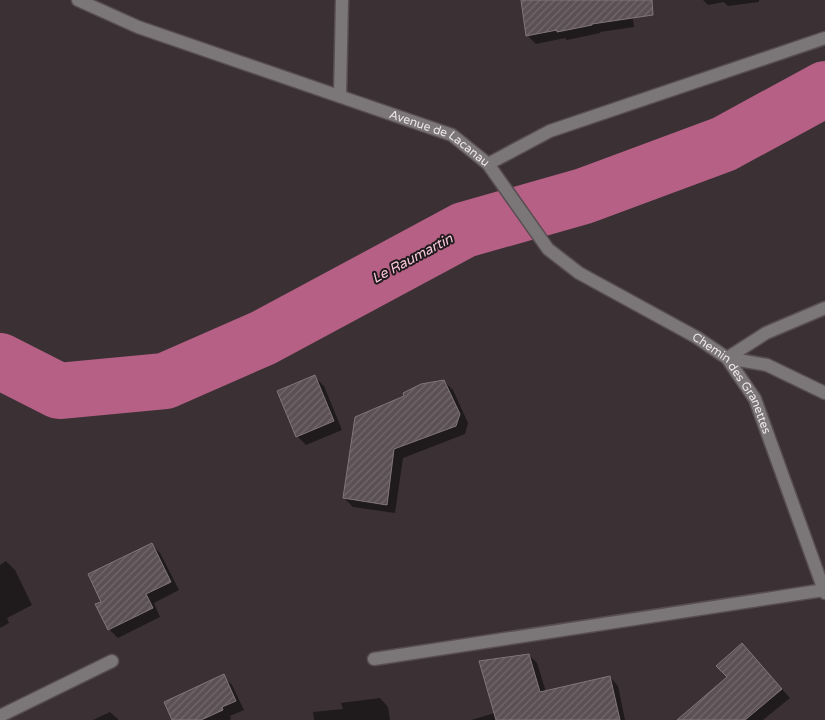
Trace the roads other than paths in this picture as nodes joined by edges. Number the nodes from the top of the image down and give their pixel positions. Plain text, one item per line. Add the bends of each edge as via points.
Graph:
1 (78, 0) edge
2 (342, 0) edge
3 (825, 38) edge
4 (340, 95) junction
5 (488, 164) junction
6 (825, 308) edge
7 (727, 358) junction
8 (825, 393) edge
9 (824, 591) edge
10 (374, 659) dead end
11 (112, 661) dead end
12 (0, 716) edge

1 - 4 street, Avenue de Lacanau via 138,28
2 - 4 street
3 - 5 street, Avenue de Lacanau via 550,131
4 - 5 street, Avenue de Lacanau via 452,135
5 - 7 street, Chemin des Granettes via 548,249 579,273 696,337
6 - 7 street via 766,334
7 - 8 street via 767,365
7 - 9 street, Chemin des Granettes via 755,399
9 - 10 street
11 - 12 street

